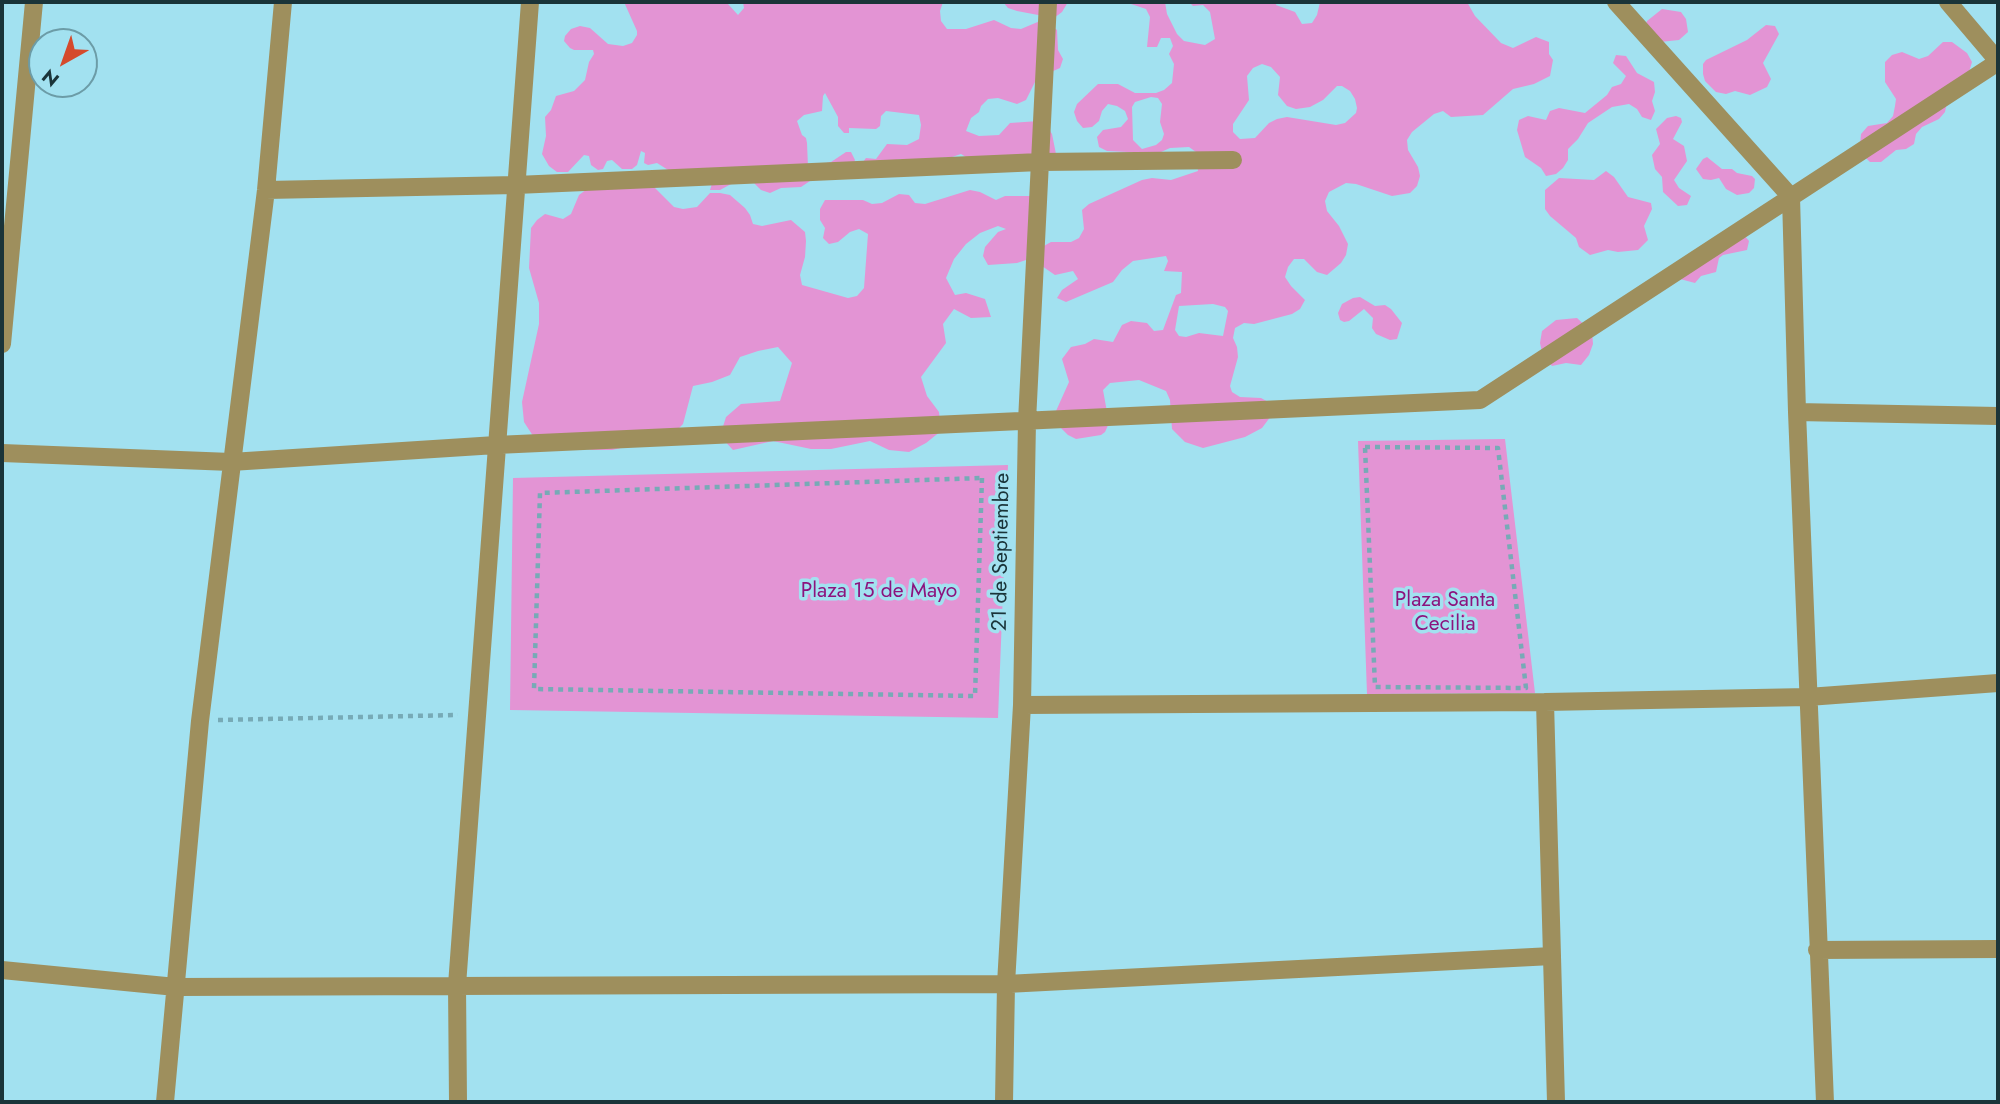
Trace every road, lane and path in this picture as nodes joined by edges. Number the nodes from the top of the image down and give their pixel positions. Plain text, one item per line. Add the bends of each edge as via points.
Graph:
1 (34, 2) edge
2 (283, 2) edge
3 (530, 2) edge
4 (1048, 2) edge
5 (1616, 2) edge
6 (1948, 2) edge
7 (1998, 61) edge
8 (1233, 160) dead end
9 (1040, 162) junction
10 (516, 184) junction
11 (266, 190) junction
12 (1791, 197) junction
13 (2, 344) edge
14 (1797, 412) junction
15 (1998, 416) edge
16 (1027, 421) junction
17 (496, 445) junction
18 (2, 453) edge
19 (231, 462) junction
20 (1998, 683) edge
21 (1526, 688) joint
22 (975, 696) joint
23 (1808, 697) junction
24 (1545, 702) junction
25 (1022, 705) junction
26 (476, 714) junction
27 (200, 721) junction
28 (1998, 949) edge
29 (1817, 950) junction
30 (1552, 956) junction
31 (2, 970) edge
32 (1006, 984) junction
33 (457, 985) junction
34 (176, 988) junction
35 (165, 1102) edge
36 (458, 1102) edge
37 (1004, 1102) edge
38 (1556, 1102) edge
39 (1825, 1102) edge

1 - 13 street
2 - 11 street
3 - 10 street
4 - 9 street, 21 de Septiembre
5 - 12 street
6 - 7 street
7 - 12 street
8 - 9 street
9 - 10 street
9 - 16 street, 21 de Septiembre
10 - 11 street
10 - 17 street
11 - 19 street
12 - 14 street
12 - 16 street via 1480,400
14 - 15 street
14 - 23 street
16 - 17 street
16 - 25 street, 21 de Septiembre
17 - 19 street
17 - 26 street
18 - 19 street
19 - 27 street
20 - 23 street
21 - 21 path via 1375,687 1365,447 1498,448
22 - 22 path via 534,689 540,494 982,478
23 - 24 street
23 - 29 street
24 - 25 street
24 - 30 street
25 - 32 street, 21 de Septiembre
26 - 27 path
26 - 33 street
27 - 34 street
28 - 29 street
29 - 39 street
30 - 32 street
30 - 38 street
31 - 34 street
32 - 33 street
32 - 37 street, 21 de Septiembre
33 - 34 street
33 - 36 street
34 - 35 street

